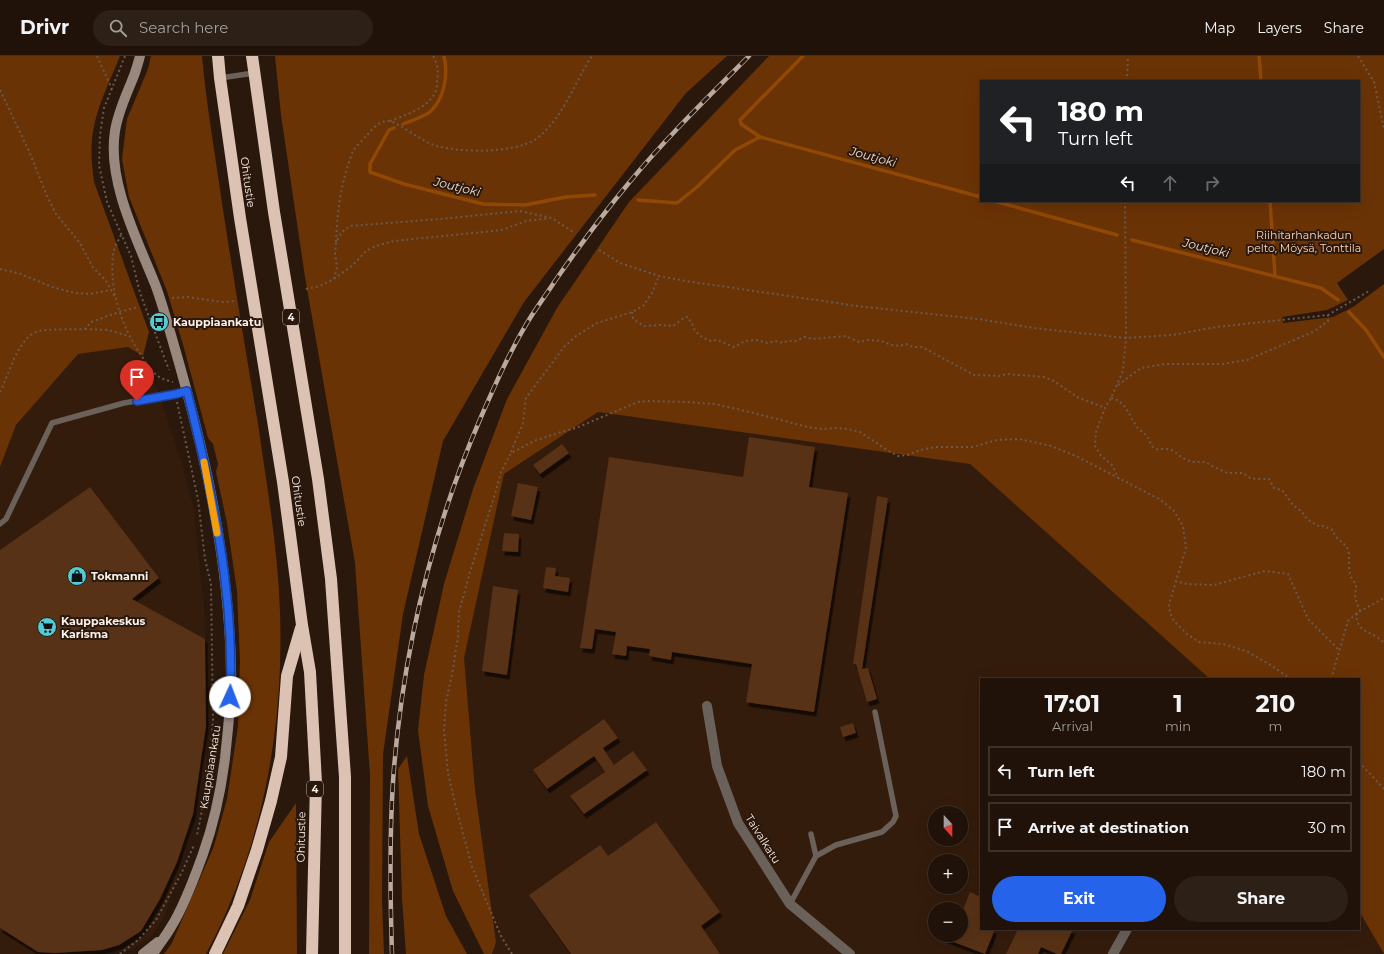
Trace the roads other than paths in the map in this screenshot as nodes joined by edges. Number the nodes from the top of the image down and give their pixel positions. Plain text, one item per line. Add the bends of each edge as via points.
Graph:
1 (140, 56) edge
2 (218, 56) edge
3 (252, 56) edge
4 (254, 73) junction
5 (220, 78) junction
6 (187, 391) junction
7 (0, 524) edge
8 (302, 625) junction
9 (708, 706) dead end
10 (875, 712) dead end
11 (811, 834) dead end
12 (816, 856) junction
13 (790, 904) junction
14 (1126, 930) edge
15 (162, 940) junction
16 (143, 954) edge
17 (153, 954) edge
18 (215, 954) edge
19 (312, 954) edge
20 (345, 954) edge
21 (850, 954) edge
22 (1113, 954) edge

1 - 6 street, Kauppiaankatu via 119,111 114,134 114,167 136,239 162,305
2 - 5 highway, Ohitustie / 4
3 - 4 highway, Ohitustie / 4
4 - 5 lane
4 - 20 highway, Ohitustie / 4 via 318,478 331,579 345,777
5 - 8 highway, Ohitustie / 4 via 287,511
6 - 7 lane via 124,403 52,423 6,519
6 - 15 street, Kauppiaankatu via 200,441 222,560 231,670 229,724 217,808 204,851 191,886 172,926
8 - 18 highway via 287,676 281,757 271,801 238,906
8 - 19 highway, Ohitustie / 4 via 310,672 316,783
9 - 13 street, Taivalkatu via 717,766 738,823
10 - 12 lane via 896,816 882,832 836,845
11 - 12 lane
12 - 13 lane
13 - 21 street, Taivalkatu
14 - 22 street
15 - 16 street, Kauppiaankatu
15 - 17 street, Kauppiaankatu

